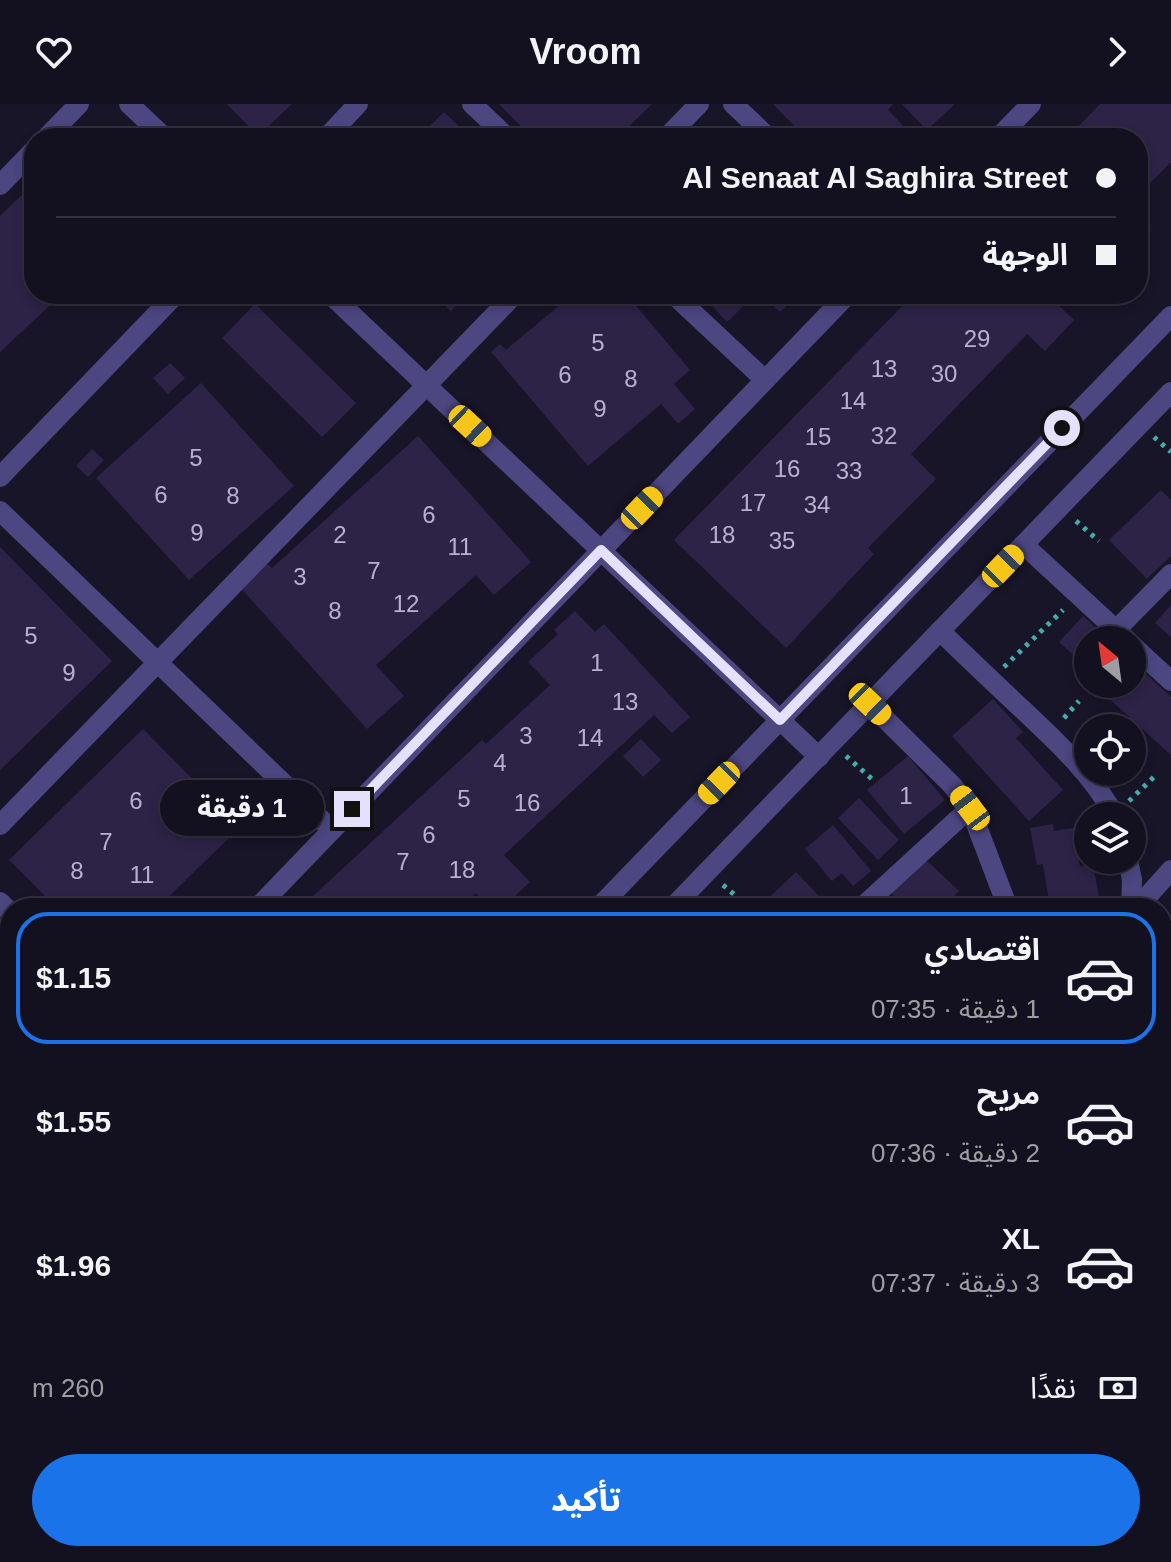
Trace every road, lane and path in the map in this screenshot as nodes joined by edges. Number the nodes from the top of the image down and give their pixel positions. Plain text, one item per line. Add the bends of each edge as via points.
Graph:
1 (79, 104) edge
2 (129, 104) edge
3 (358, 104) edge
4 (472, 104) edge
5 (699, 104) edge
6 (733, 104) edge
7 (1031, 104) edge
8 (56, 128) edge
9 (154, 128) edge
10 (335, 128) edge
11 (497, 128) edge
12 (676, 128) edge
13 (758, 128) edge
14 (1008, 128) edge
15 (24, 160) edge
16 (0, 185) edge
17 (166, 304) edge
18 (341, 304) edge
19 (505, 304) edge
20 (684, 304) edge
21 (838, 304) edge
22 (1171, 316) edge
23 (765, 380) junction
24 (426, 385) junction
25 (1171, 392) edge
26 (0, 477) edge
27 (1061, 506) junction
28 (0, 511) edge
29 (1099, 541) dead end
30 (1024, 545) junction
31 (601, 550) junction
32 (1171, 574) edge
33 (1079, 595) junction
34 (1112, 626) edge
35 (1128, 626) edge
36 (940, 631) junction
37 (1146, 658) edge
38 (157, 663) junction
39 (991, 680) junction
40 (1171, 681) edge
41 (870, 704) junction
42 (780, 720) junction
43 (825, 750) junction
44 (1157, 774) dead end
45 (872, 779) dead end
46 (1107, 802) edge
47 (1128, 802) edge
48 (970, 808) junction
49 (0, 825) edge
50 (332, 830) junction
51 (1171, 870) edge
52 (708, 871) junction
53 (1131, 874) edge
54 (267, 898) edge
55 (608, 898) edge
56 (682, 898) edge
57 (739, 898) edge
58 (872, 898) edge
59 (1004, 898) edge
60 (1133, 898) edge
61 (1144, 898) edge

1 - 8 street
2 - 9 street
3 - 10 street
4 - 11 street
5 - 12 street
6 - 13 street
7 - 14 street
15 - 16 street
17 - 26 street
18 - 24 street
19 - 24 street
20 - 23 street
21 - 23 street
22 - 42 street
23 - 31 street
24 - 31 street
24 - 38 street
25 - 27 street
27 - 29 path
27 - 30 street
28 - 38 street
30 - 33 street
30 - 36 street
31 - 42 street
31 - 50 street
32 - 35 street
33 - 34 street
33 - 39 path
36 - 39 street
36 - 41 street
37 - 40 street
38 - 49 street
38 - 50 street
39 - 46 street via 1049,734
41 - 43 street
41 - 48 street
42 - 43 street
42 - 55 street
43 - 45 path
43 - 52 street
44 - 47 path
48 - 58 street
48 - 59 street
50 - 54 street
51 - 61 street
52 - 56 street
52 - 57 path
53 - 60 street

